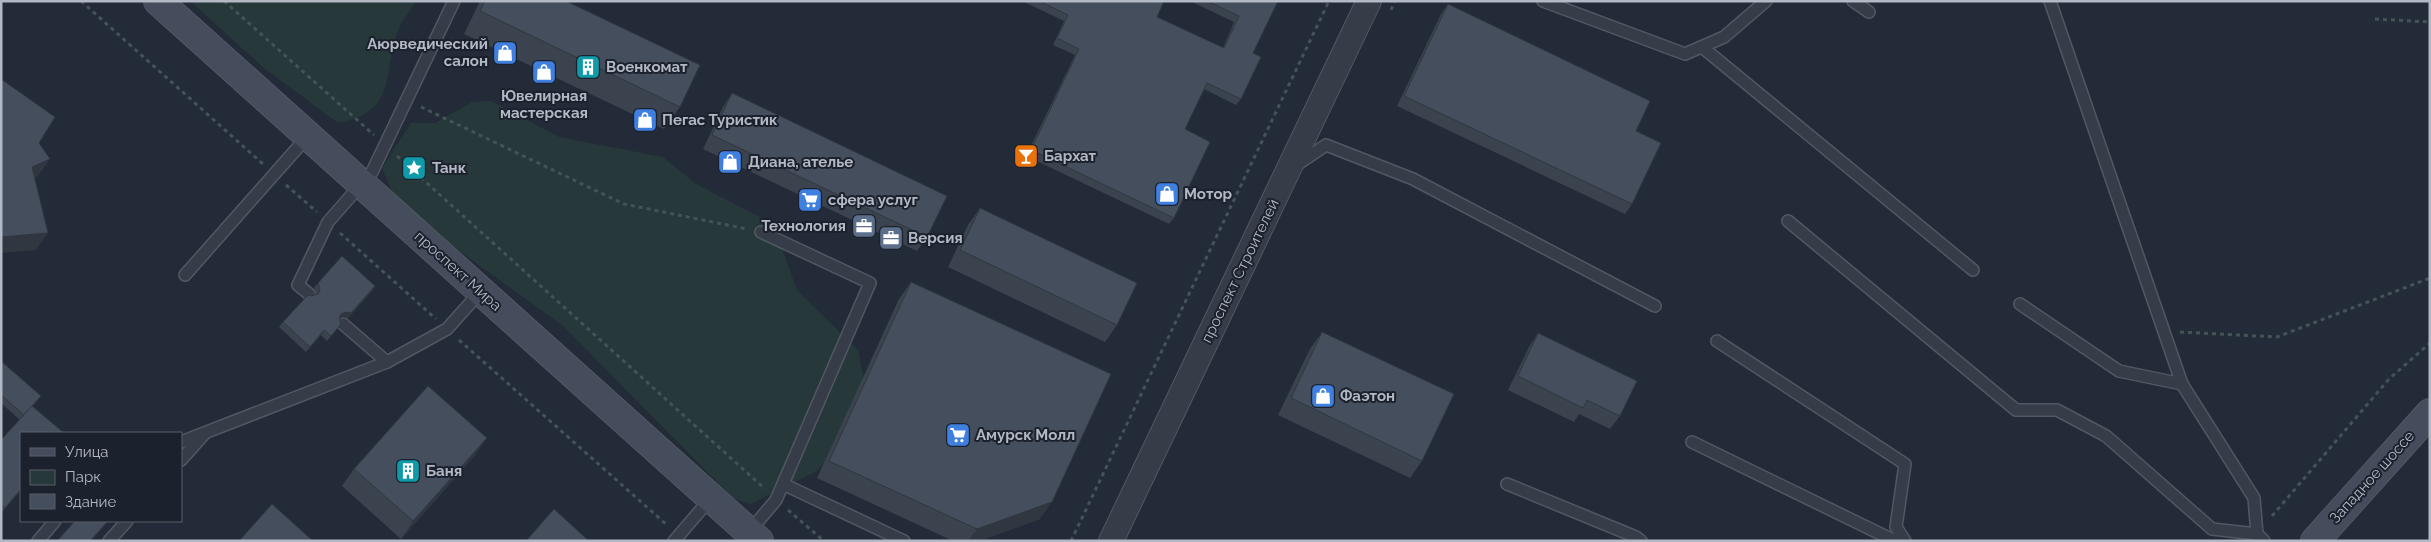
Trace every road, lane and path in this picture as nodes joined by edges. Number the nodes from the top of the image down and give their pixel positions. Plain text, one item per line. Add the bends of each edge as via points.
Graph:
1 (81, 1) edge
2 (158, 1) edge
3 (224, 1) edge
4 (454, 1) edge
5 (1329, 1) edge
6 (1369, 1) edge
7 (1543, 1) edge
8 (1766, 1) edge
9 (1853, 1) edge
10 (2050, 1) edge
11 (1869, 12) dead end
12 (2375, 19) dead end
13 (2430, 22) edge
14 (1702, 47) junction
15 (406, 100) junction
16 (308, 136) junction
17 (385, 145) junction
18 (1288, 171) junction
19 (274, 174) junction
20 (361, 184) junction
21 (1788, 221) dead end
22 (328, 222) junction
23 (761, 232) joint
24 (1974, 270) dead end
25 (185, 276) dead end
26 (2430, 278) edge
27 (481, 291) junction
28 (309, 294) edge
29 (2020, 304) dead end
30 (1655, 306) dead end
31 (343, 324) edge
32 (447, 328) junction
33 (2164, 331) junction
34 (1717, 341) dead end
35 (2430, 343) edge
36 (387, 362) junction
37 (2182, 384) junction
38 (2430, 413) edge
39 (205, 433) junction
40 (182, 442) edge
41 (1692, 442) dead end
42 (182, 459) edge
43 (783, 484) junction
44 (1507, 484) dead end
45 (711, 498) junction
46 (776, 500) junction
47 (55, 522) edge
48 (126, 522) edge
49 (754, 536) edge
50 (2261, 537) edge
51 (676, 538) edge
52 (38, 541) edge
53 (109, 541) edge
54 (824, 541) edge
55 (904, 541) edge
56 (1071, 541) edge
57 (1111, 541) edge
58 (1641, 541) edge
59 (1895, 541) edge
60 (1905, 541) edge
61 (2315, 541) edge

1 - 19 path
2 - 16 street, проспект Мира
3 - 17 path
4 - 15 lane
5 - 56 path
6 - 18 street, проспект Строителей
7 - 14 lane via 1685,54
8 - 14 lane via 1724,37
9 - 11 lane
10 - 33 lane
12 - 13 path
14 - 24 lane
15 - 17 lane
15 - 23 path via 624,204
16 - 19 lane
16 - 20 street, проспект Мира
17 - 20 lane via 372,172
17 - 46 path
18 - 30 lane via 1326,145 1414,180
18 - 57 street, проспект Строителей
19 - 22 path
19 - 25 lane
20 - 22 lane
20 - 27 street, проспект Мира
21 - 50 lane via 2016,410 2057,410 2106,436 2212,529
22 - 28 lane via 298,285
22 - 32 path
23 - 43 lane via 870,283
26 - 33 path via 2277,338
27 - 32 lane
27 - 45 street, проспект Мира
29 - 37 lane via 2119,371
31 - 36 lane
32 - 36 lane
32 - 51 path
33 - 37 lane
34 - 60 lane via 1905,464 1896,527
35 - 50 path via 2389,379
36 - 39 lane
37 - 50 lane via 2254,498
38 - 61 street, Западное шоссе
39 - 40 lane
39 - 42 lane
41 - 59 lane
43 - 46 lane
43 - 55 lane
44 - 58 lane
45 - 49 street, проспект Мира
45 - 51 lane
46 - 49 lane
46 - 54 path
47 - 52 lane
48 - 53 lane

